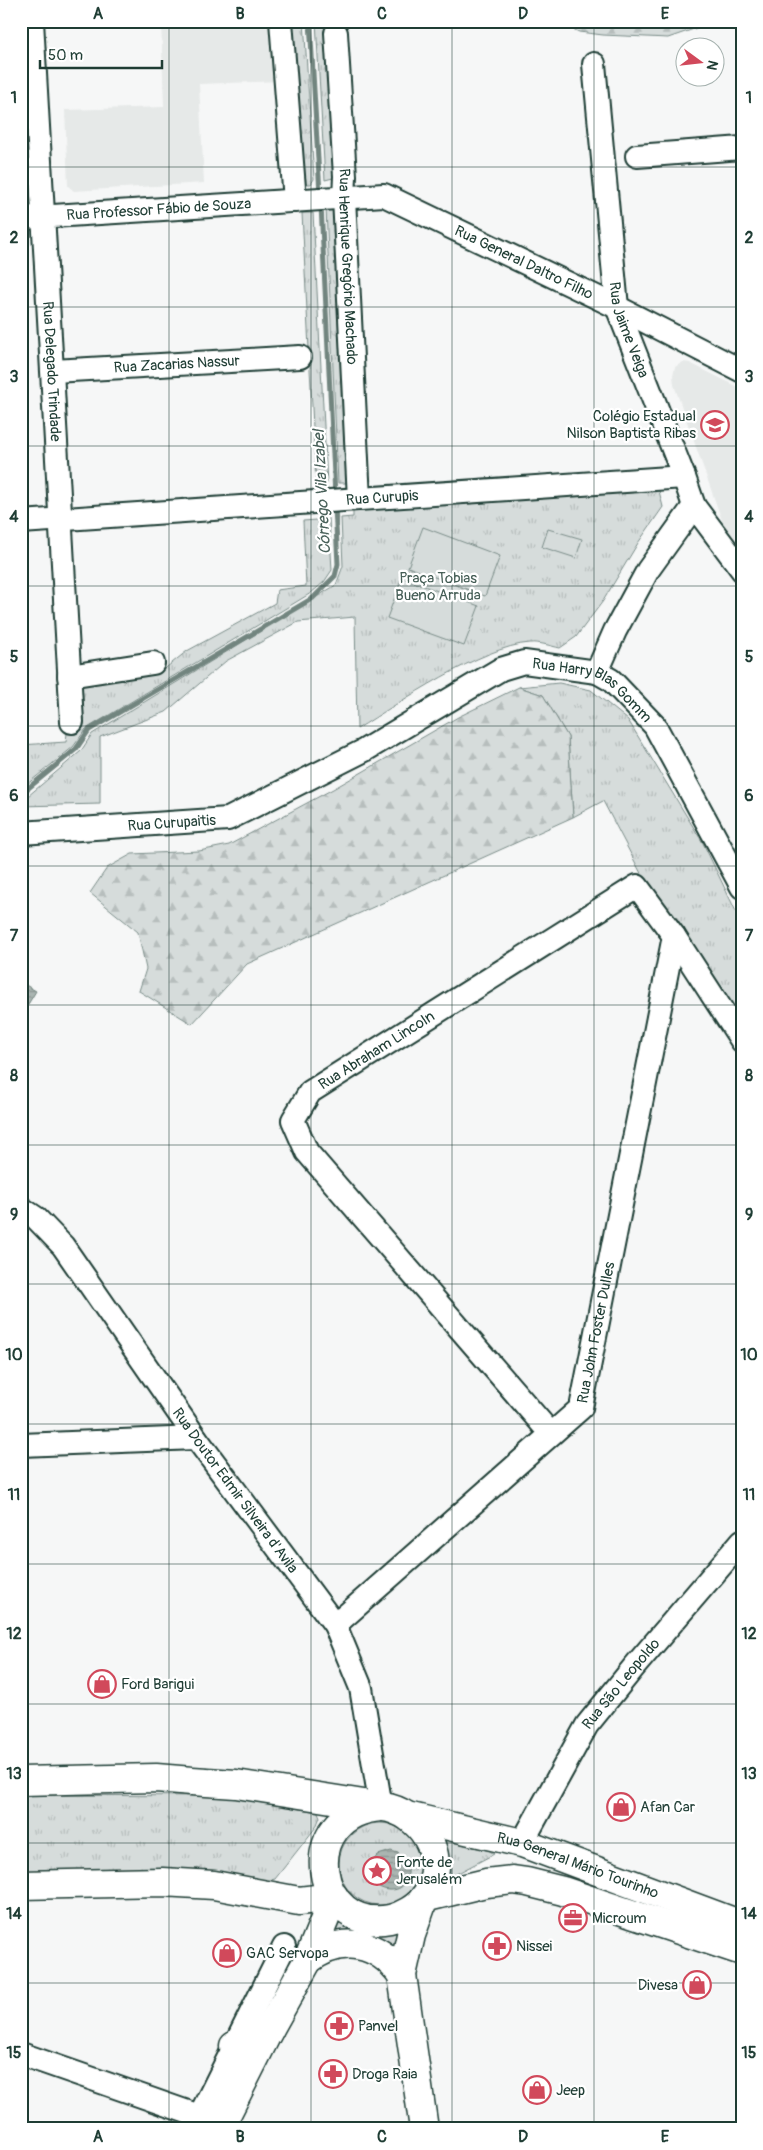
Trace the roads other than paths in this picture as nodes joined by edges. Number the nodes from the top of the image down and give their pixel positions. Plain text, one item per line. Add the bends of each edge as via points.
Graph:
1 (32, 21) edge
2 (281, 21) edge
3 (336, 33) dead end
4 (594, 64) dead end
5 (742, 148) edge
6 (637, 156) dead end
7 (321, 199) junction
8 (44, 216) junction
9 (21, 218) edge
10 (617, 307) junction
11 (300, 357) dead end
12 (53, 371) junction
13 (742, 371) edge
14 (684, 477) junction
15 (355, 499) junction
16 (694, 506) junction
17 (61, 519) junction
18 (21, 522) edge
19 (742, 570) edge
20 (153, 663) dead end
21 (597, 672) junction
22 (69, 676) junction
23 (72, 722) dead end
24 (366, 750) joint
25 (21, 833) edge
26 (742, 887) edge
27 (674, 936) junction
28 (742, 1041) edge
29 (21, 1208) edge
30 (551, 1434) junction
31 (196, 1438) junction
32 (21, 1445) edge
33 (742, 1541) edge
34 (335, 1625) junction
35 (21, 1781) edge
36 (381, 1807) junction
37 (411, 1817) junction
38 (522, 1842) junction
39 (21, 1885) edge
40 (472, 1887) junction
41 (334, 1897) junction
42 (424, 1898) junction
43 (299, 1901) junction
44 (323, 1924) junction
45 (741, 1944) edge
46 (284, 1947) dead end
47 (308, 1960) junction
48 (402, 1975) junction
49 (269, 2030) junction
50 (234, 2046) junction
51 (21, 2054) edge
52 (204, 2125) edge
53 (424, 2129) edge

1 - 8 street, Rua Delegado Trindade
2 - 7 street, Rua Henrique Gregório Machado
3 - 7 street, Rua Henrique Gregório Machado via 345,176
4 - 10 street, Rua Jaime Veiga
5 - 6 street
7 - 8 street, Rua Professor Fábio de Souza
7 - 10 street, Rua General Daltro Filho via 384,195
7 - 15 street, Rua Henrique Gregório Machado
8 - 9 street, Rua Professor Fábio de Souza
8 - 12 street, Rua Delegado Trindade
10 - 13 street, Rua General Daltro Filho
10 - 14 street, Rua Jaime Veiga
11 - 12 street, Rua Zacarias Nassur
12 - 17 street, Rua Delegado Trindade
14 - 15 street, Rua Curupis
14 - 16 street, Rua Jaime Veiga
15 - 17 street, Rua Curupis
16 - 19 street, Rua Jaime Veiga
16 - 21 street via 648,570
17 - 18 street, Rua Curupis
17 - 22 street, Rua Delegado Trindade
20 - 22 street
21 - 24 street, Rua Harry Blas Gomm via 524,662 500,669
21 - 26 street, Rua Harry Blas Gomm via 611,680 655,726
22 - 23 street, Rua Delegado Trindade
24 - 25 street, Rua Curupaitis via 228,819
27 - 28 street
27 - 30 street, Rua John Foster Dulles via 581,1408
27 - 30 street, Rua Abraham Lincoln via 638,886 310,1092 293,1120 307,1152
29 - 31 street, Rua Doutor Edmir Silveira d'Avila via 36,1218 63,1246
30 - 34 street, Rua John Foster Dulles
31 - 32 street
31 - 34 street, Rua Doutor Edmir Silveira d'Avila
33 - 38 street, Rua São Leopoldo via 587,1725
34 - 36 street, Rua Doutor Edmir Silveira d'Avila via 361,1688
35 - 36 main road via 156,1778 236,1784
36 - 37 main road
36 - 41 main road via 348,1816 332,1832 323,1865 328,1888
37 - 38 main road, Rua General Mário Tourinho
37 - 42 main road via 433,1848 434,1874
38 - 40 main road via 508,1863
38 - 45 main road, Rua General Mário Tourinho
39 - 43 main road via 162,1882 214,1885
40 - 42 main road, Rua General Mário Tourinho
40 - 45 main road, Rua General Mário Tourinho via 499,1881 527,1882
41 - 42 main road via 351,1913 379,1920 396,1918
41 - 43 main road
41 - 44 main road
42 - 48 main road via 410,1934
43 - 44 main road via 313,1910
44 - 47 main road
46 - 50 street
47 - 48 main road via 331,1947 356,1945 386,1957
47 - 49 main road
48 - 53 main road
49 - 50 main road
49 - 52 main road
50 - 52 street
51 - 52 street

